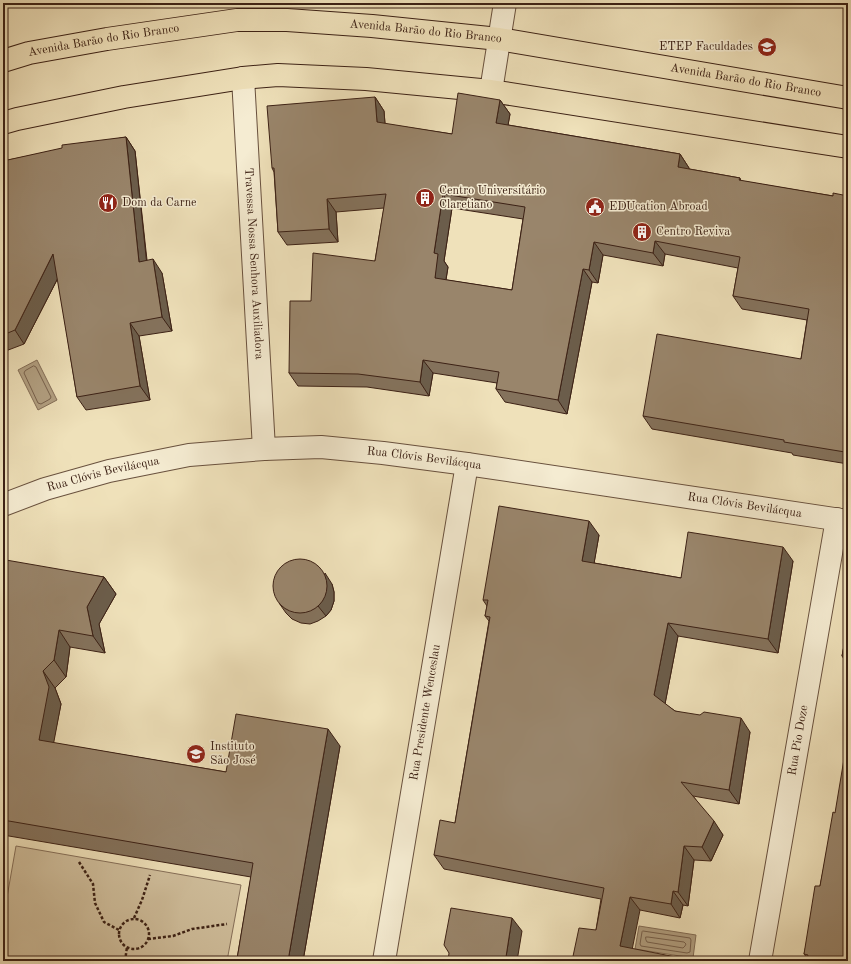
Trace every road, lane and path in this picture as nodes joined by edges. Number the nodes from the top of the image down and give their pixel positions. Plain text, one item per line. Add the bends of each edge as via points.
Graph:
1 (505, 3) edge
2 (499, 38) junction
3 (3, 61) edge
4 (243, 78) junction
5 (492, 91) junction
6 (848, 98) edge
7 (3, 123) edge
8 (848, 147) edge
9 (264, 448) junction
10 (467, 464) junction
11 (3, 505) edge
12 (842, 520) edge
13 (79, 862) dead end
14 (150, 875) dead end
15 (134, 918) junction
16 (227, 924) dead end
17 (119, 930) junction
18 (148, 939) junction
19 (127, 947) junction
20 (125, 961) edge
21 (384, 961) edge
22 (760, 961) edge

1 - 2 street
2 - 3 main road, Avenida Barão do Rio Branco via 287,20 237,20 107,39 29,53
2 - 5 street
2 - 6 main road, Avenida Barão do Rio Branco
4 - 5 main road via 278,75 366,79
4 - 7 main road via 124,97
4 - 9 street, Travessa Nossa Senhora Auxiliadora
5 - 8 main road
9 - 10 street, Rua Clóvis Bevilácqua via 321,447
9 - 11 street, Rua Clóvis Bevilácqua via 190,455 109,471 45,489
10 - 12 street, Rua Clóvis Bevilácqua
10 - 21 street, Rua Presidente Wenceslau
12 - 22 street, Rua Pio Doze
13 - 17 path via 93,884 95,903 104,922
14 - 15 path
15 - 17 path via 124,921
15 - 18 path via 147,924 150,934
16 - 18 path
17 - 19 path via 120,940
18 - 19 path via 138,949
19 - 20 path

